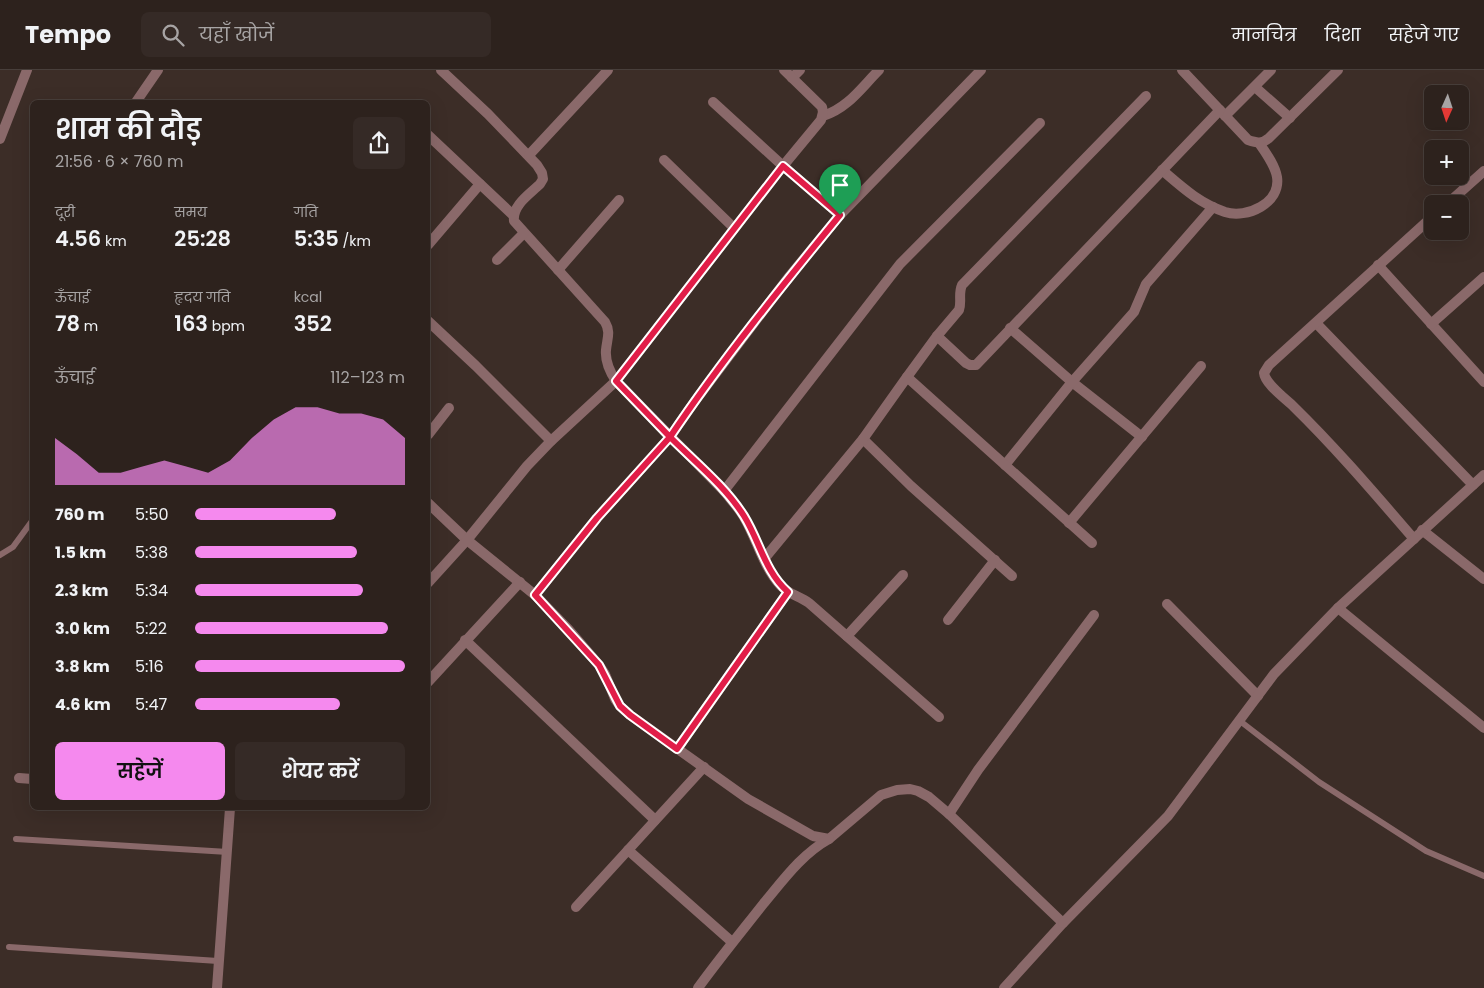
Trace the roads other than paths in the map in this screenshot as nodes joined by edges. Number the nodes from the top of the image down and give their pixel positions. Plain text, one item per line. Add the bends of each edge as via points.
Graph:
1 (27, 70) edge
2 (158, 70) edge
3 (441, 70) edge
4 (608, 70) edge
5 (784, 70) edge
6 (800, 70) edge
7 (879, 70) edge
8 (981, 70) edge
9 (1182, 70) edge
10 (1271, 70) edge
11 (1338, 70) edge
12 (792, 78) junction
13 (1255, 87) junction
14 (1146, 96) dead end
15 (137, 100) edge
16 (713, 102) dead end
17 (1222, 113) junction
18 (823, 116) junction
19 (1290, 118) junction
20 (1040, 123) dead end
21 (430, 137) edge
22 (0, 139) edge
23 (1259, 143) junction
24 (529, 155) junction
25 (664, 160) dead end
26 (783, 166) junction
27 (1162, 170) junction
28 (1484, 171) edge
29 (480, 184) junction
30 (1457, 195) edge
31 (619, 200) dead end
32 (1213, 207) junction
33 (513, 215) junction
34 (840, 215) junction
35 (1424, 224) edge
36 (734, 228) junction
37 (524, 233) junction
38 (430, 243) edge
39 (497, 260) dead end
40 (1378, 266) junction
41 (558, 270) junction
42 (1484, 277) edge
43 (430, 323) edge
44 (1316, 323) junction
45 (1431, 324) junction
46 (1010, 328) junction
47 (937, 336) junction
48 (1201, 366) dead end
49 (906, 377) junction
50 (616, 381) junction
51 (1072, 382) junction
52 (1484, 382) edge
53 (449, 408) dead end
54 (430, 432) edge
55 (670, 437) junction
56 (1142, 437) junction
57 (863, 439) junction
58 (551, 441) junction
59 (1004, 465) junction
60 (1484, 475) edge
61 (1473, 485) junction
62 (724, 491) junction
63 (430, 505) edge
64 (1069, 523) junction
65 (30, 524) edge
66 (1422, 530) junction
67 (1414, 539) junction
68 (467, 540) junction
69 (1092, 544) dead end
70 (0, 554) edge
71 (764, 559) junction
72 (995, 560) junction
73 (903, 575) dead end
74 (1012, 576) dead end
75 (1484, 579) edge
76 (430, 581) edge
77 (520, 582) junction
78 (788, 592) junction
79 (535, 595) junction
80 (1167, 604) dead end
81 (1338, 608) junction
82 (1094, 615) dead end
83 (948, 620) dead end
84 (847, 636) junction
85 (465, 640) junction
86 (430, 680) edge
87 (1258, 696) junction
88 (939, 717) dead end
89 (1240, 720) junction
90 (1484, 728) edge
91 (677, 749) junction
92 (704, 767) junction
93 (19, 778) dead end
94 (30, 779) edge
95 (230, 810) edge
96 (949, 814) junction
97 (655, 820) junction
98 (16, 839) dead end
99 (829, 839) junction
100 (628, 850) junction
101 (228, 852) junction
102 (1484, 876) edge
103 (576, 907) dead end
104 (1063, 923) junction
105 (732, 942) junction
106 (9, 947) dead end
107 (218, 961) junction
108 (217, 988) edge
109 (698, 988) edge
110 (1004, 988) edge

1 - 22 street
2 - 15 street
3 - 24 street
4 - 24 street
5 - 12 street
6 - 12 street
7 - 18 street via 848,103
8 - 34 street
9 - 17 street
10 - 13 street
11 - 19 street
12 - 18 street via 822,108
13 - 17 street
13 - 19 street
14 - 47 street via 962,286 959,310
16 - 26 street
17 - 23 street via 1248,140
17 - 27 street
18 - 26 street
19 - 23 street
20 - 62 street via 900,264
21 - 29 street
23 - 32 street via 1277,176 1274,194 1256,210 1245,213 1228,213
24 - 33 street via 543,179
25 - 36 street
26 - 34 street
26 - 36 street
27 - 32 street via 1197,200
27 - 46 street
28 - 30 street
29 - 33 street
29 - 38 street
31 - 41 street
32 - 51 street via 1146,284 1134,312
33 - 37 street
34 - 55 street via 694,401
35 - 40 street
36 - 50 street
37 - 39 street
37 - 41 street
40 - 44 street
40 - 45 street
41 - 50 street via 606,322 609,333 606,358
42 - 45 street
43 - 58 street
44 - 61 street
44 - 67 street via 1266,368 1264,377 1356,472
45 - 52 street
46 - 47 street via 973,365 966,363
46 - 51 street
47 - 49 street
48 - 56 street
49 - 57 street
49 - 59 street
50 - 55 street
50 - 58 street
51 - 56 street
51 - 59 street
53 - 54 street
55 - 62 street
55 - 79 street via 597,518
56 - 64 street
57 - 71 street
57 - 72 street
58 - 68 street
59 - 64 street
60 - 61 street
61 - 66 street
62 - 71 street via 745,518
63 - 68 street
64 - 69 street
65 - 70 lane via 13,547
66 - 67 street
66 - 75 street
67 - 81 street
68 - 76 street
68 - 77 street
71 - 78 street
72 - 74 street
72 - 83 street
73 - 84 street
77 - 79 street
77 - 85 street
78 - 84 street via 809,603
78 - 91 street
79 - 91 street via 599,665 620,706
80 - 87 street
81 - 87 street via 1274,674
81 - 90 street
82 - 96 street
84 - 88 street
85 - 86 street
85 - 97 street
87 - 89 street
89 - 102 lane via 1319,782 1426,851
89 - 104 street via 1168,816
91 - 92 street
92 - 97 street
92 - 99 street via 748,799 813,836
93 - 94 street
95 - 101 street
96 - 99 street via 918,791 897,790 881,795
96 - 104 street
97 - 100 street
98 - 101 lane
99 - 105 street via 797,864
100 - 103 street
100 - 105 street
101 - 107 street
104 - 110 street
105 - 109 street
106 - 107 lane
107 - 108 street

